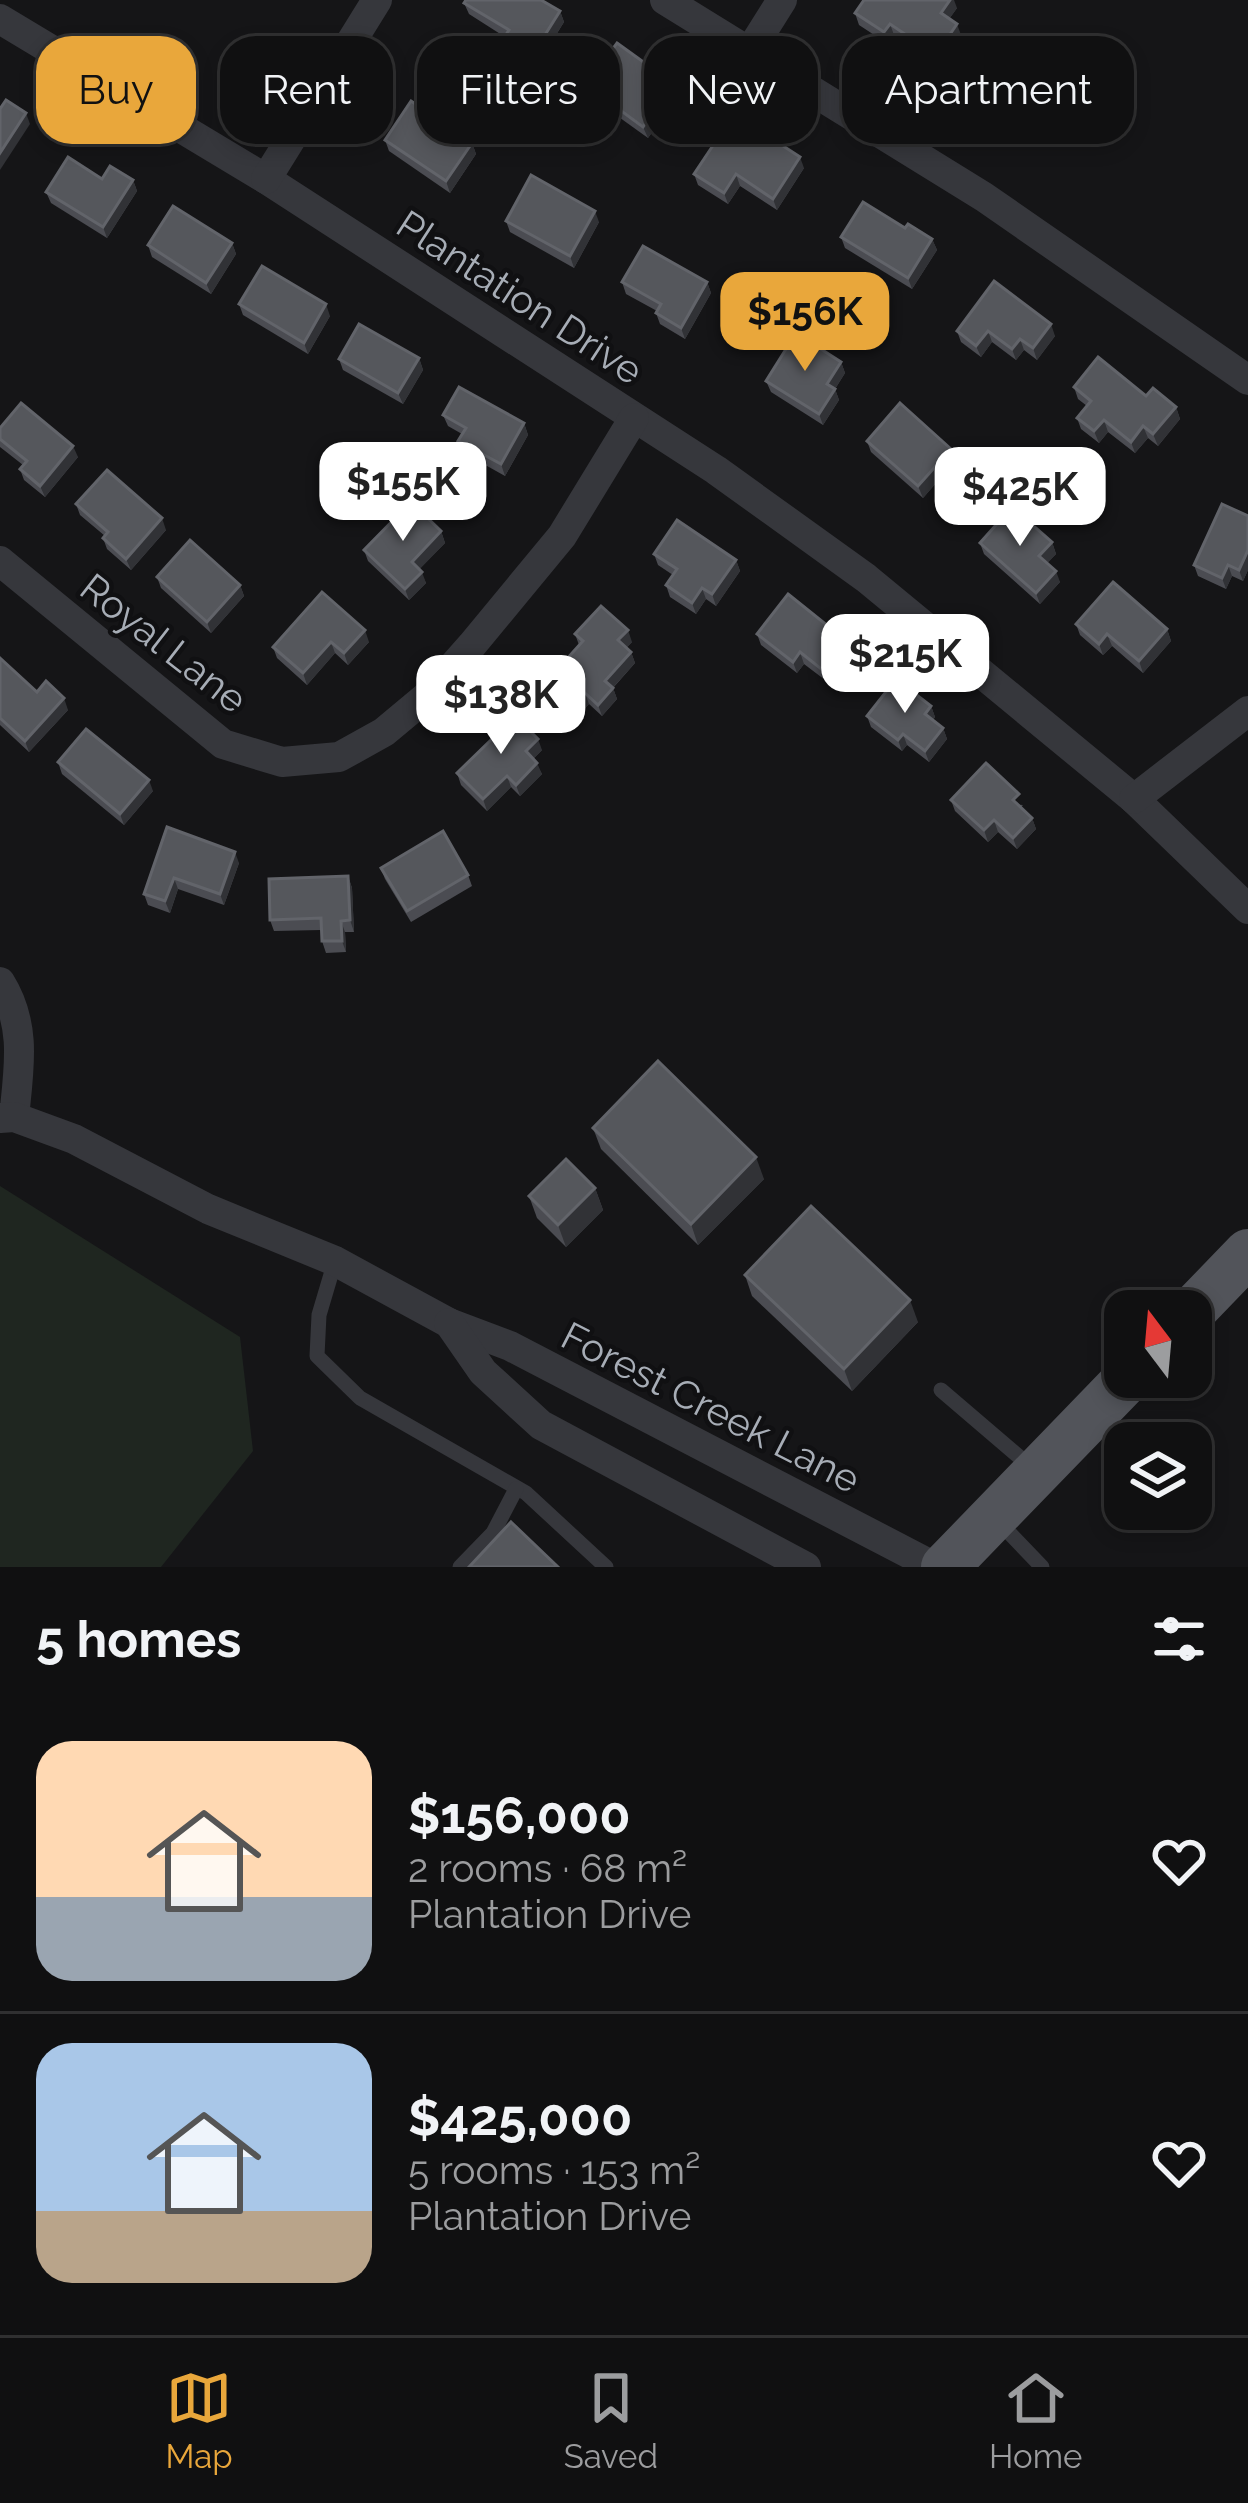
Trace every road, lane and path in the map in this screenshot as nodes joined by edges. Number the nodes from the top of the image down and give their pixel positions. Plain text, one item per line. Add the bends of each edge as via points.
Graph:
1 (377, 0) edge
2 (665, 0) edge
3 (782, 0) edge
4 (0, 19) edge
5 (725, 36) edge
6 (759, 36) edge
7 (818, 93) edge
8 (266, 179) junction
9 (1248, 380) edge
10 (634, 418) junction
11 (0, 561) edge
12 (1248, 711) edge
13 (1134, 799) junction
14 (1248, 909) edge
15 (0, 982) edge
16 (7, 1118) edge
17 (1248, 1252) edge
18 (335, 1261) junction
19 (1212, 1290) edge
20 (449, 1323) junction
21 (941, 1390) dead end
22 (1109, 1398) edge
23 (1038, 1473) junction
24 (516, 1489) junction
25 (994, 1517) junction
26 (460, 1567) edge
27 (606, 1567) edge
28 (806, 1567) edge
29 (935, 1567) edge
30 (945, 1567) edge
31 (1042, 1567) edge

1 - 8 street
2 - 5 street
3 - 6 street
4 - 8 street, Plantation Drive
7 - 9 street
8 - 10 street, Plantation Drive
10 - 11 street, Royal Lane via 562,536 472,645 426,697 339,757 282,762 223,744
10 - 13 street, Plantation Drive via 866,578
12 - 13 street
13 - 14 street, Plantation Drive
15 - 16 street via 15,1005 21,1046
16 - 18 street, Forest Creek Lane via 74,1139 208,1209
17 - 19 main road
18 - 20 street, Forest Creek Lane
18 - 24 lane via 317,1356 360,1398
20 - 28 street, Forest Creek Lane via 483,1372 541,1425
20 - 29 street, Forest Creek Lane via 510,1346
21 - 23 lane
22 - 23 main road
23 - 25 main road
24 - 26 lane via 493,1534
24 - 27 lane
25 - 30 main road
25 - 31 lane

